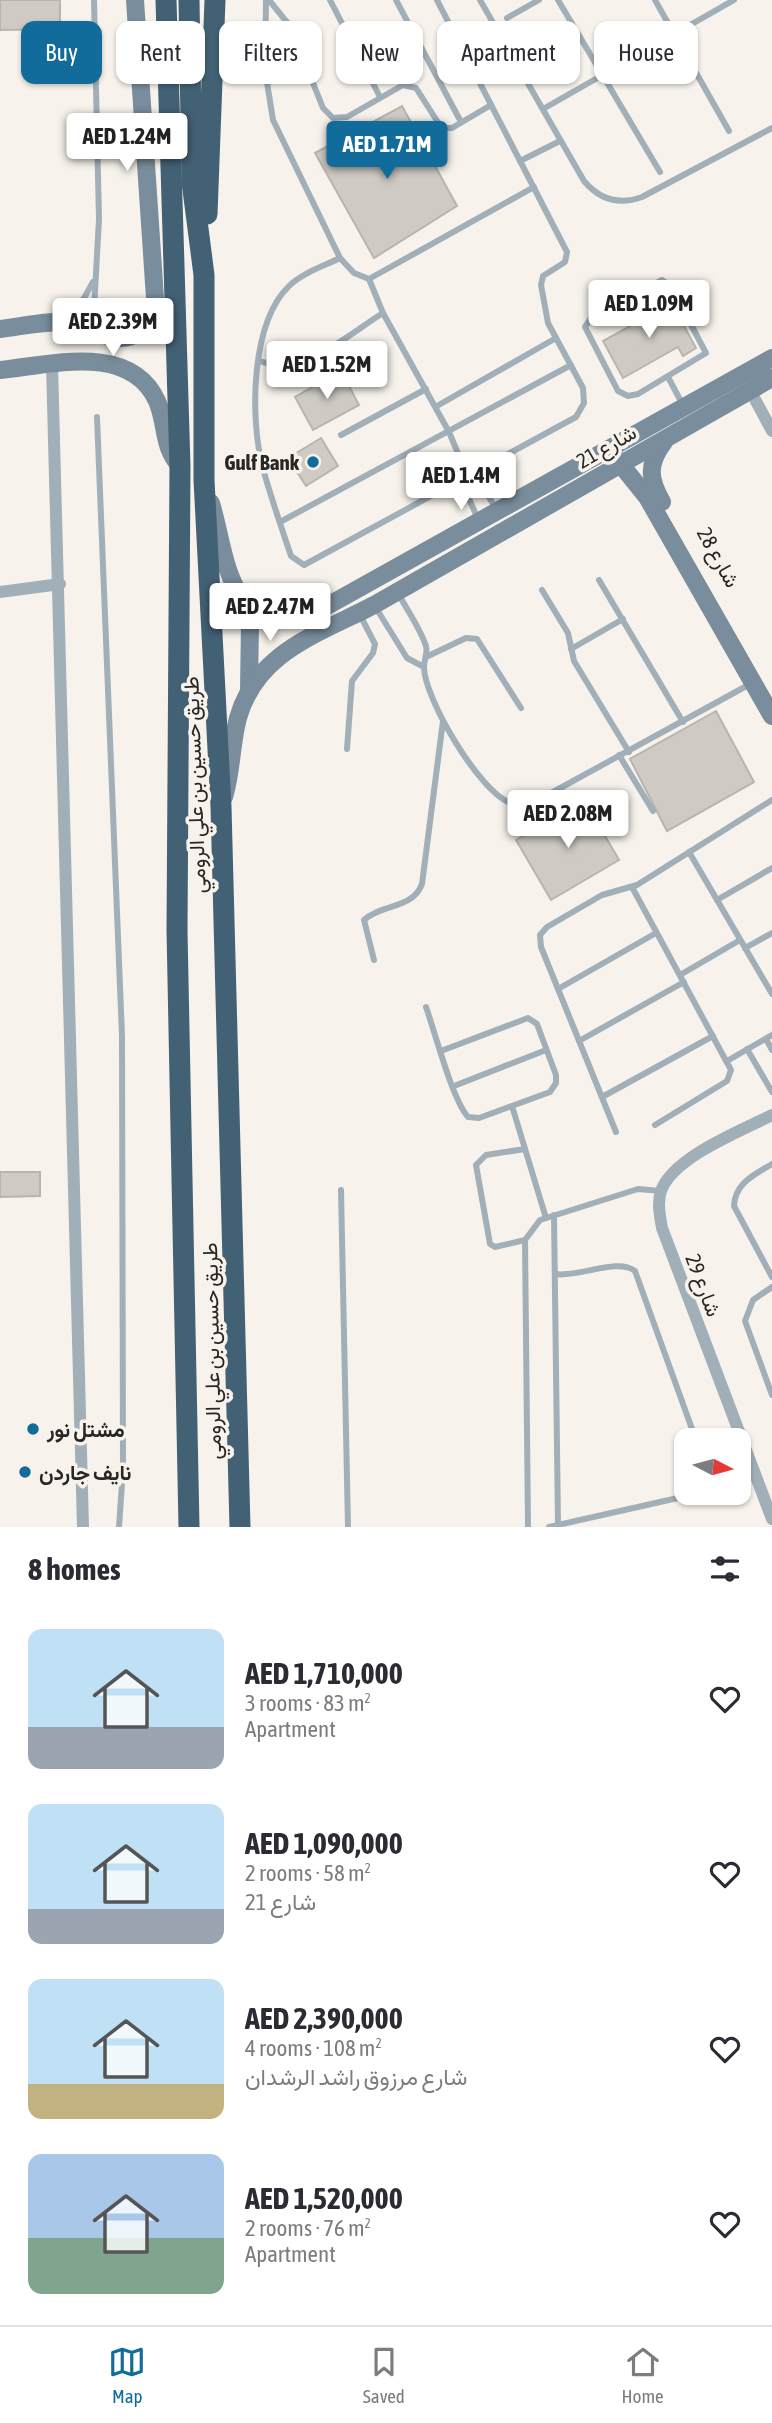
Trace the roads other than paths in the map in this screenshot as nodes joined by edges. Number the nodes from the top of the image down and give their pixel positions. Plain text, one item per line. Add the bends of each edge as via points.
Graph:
1 (94, 0) edge
2 (135, 0) edge
3 (160, 0) edge
4 (166, 0) edge
5 (189, 0) edge
6 (215, 0) edge
7 (268, 0) edge
8 (330, 0) edge
9 (438, 0) edge
10 (480, 0) edge
11 (539, 0) edge
12 (558, 0) edge
13 (655, 0) edge
14 (734, 0) edge
15 (398, 1) edge
16 (508, 18) dead end
17 (163, 21) edge
18 (167, 21) edge
19 (667, 21) edge
20 (697, 21) edge
21 (594, 60) edge
22 (698, 76) edge
23 (594, 80) edge
24 (169, 84) edge
25 (608, 84) edge
26 (380, 97) junction
27 (491, 105) junction
28 (543, 109) junction
29 (461, 122) junction
30 (729, 131) dead end
31 (771, 132) edge
32 (560, 141) junction
33 (520, 161) junction
34 (660, 172) dead end
35 (534, 187) junction
36 (340, 258) junction
37 (204, 275) junction
38 (96, 277) junction
39 (369, 279) junction
40 (383, 313) junction
41 (57, 322) junction
42 (0, 329) edge
43 (94, 329) junction
44 (556, 338) junction
45 (772, 358) edge
46 (259, 361) junction
47 (82, 362) junction
48 (52, 365) junction
49 (571, 365) junction
50 (0, 370) edge
51 (668, 377) junction
52 (772, 378) edge
53 (426, 389) junction
54 (750, 390) junction
55 (437, 406) junction
56 (684, 407) junction
57 (97, 417) dead end
58 (772, 431) edge
59 (449, 432) junction
60 (341, 435) dead end
61 (667, 438) junction
62 (615, 457) junction
63 (180, 466) junction
64 (469, 479) junction
65 (204, 480) junction
66 (498, 513) junction
67 (280, 522) junction
68 (480, 523) junction
69 (599, 580) dead end
70 (60, 584) junction
71 (542, 590) dead end
72 (0, 592) edge
73 (398, 592) junction
74 (246, 601) junction
75 (328, 607) junction
76 (367, 609) junction
77 (622, 619) junction
78 (338, 623) junction
79 (571, 649) junction
80 (426, 657) junction
81 (424, 667) junction
82 (753, 682) junction
83 (249, 690) junction
84 (772, 697) edge
85 (521, 708) dead end
86 (772, 716) edge
87 (444, 719) junction
88 (683, 722) junction
89 (347, 749) dead end
90 (629, 751) junction
91 (619, 755) junction
92 (772, 800) edge
93 (221, 807) junction
94 (653, 811) dead end
95 (689, 852) junction
96 (772, 868) edge
97 (632, 887) junction
98 (717, 900) junction
99 (656, 933) junction
100 (772, 933) edge
101 (740, 940) junction
102 (745, 948) junction
103 (374, 960) dead end
104 (680, 975) junction
105 (684, 982) junction
106 (558, 989) junction
107 (772, 994) edge
108 (426, 1007) dead end
109 (713, 1036) junction
110 (769, 1037) edge
111 (579, 1041) junction
112 (747, 1049) junction
113 (547, 1050) junction
114 (772, 1050) edge
115 (441, 1051) junction
116 (727, 1061) junction
117 (454, 1086) junction
118 (772, 1092) edge
119 (602, 1097) junction
120 (512, 1106) junction
121 (772, 1115) edge
122 (655, 1125) dead end
123 (616, 1132) dead end
124 (525, 1149) junction
125 (772, 1164) edge
126 (341, 1190) dead end
127 (661, 1191) junction
128 (550, 1216) junction
129 (524, 1240) junction
130 (555, 1274) junction
131 (772, 1277) edge
132 (772, 1287) edge
133 (772, 1395) edge
134 (692, 1428) edge
135 (674, 1499) edge
136 (188, 1505) junction
137 (772, 1519) edge
138 (558, 1524) junction
139 (83, 1527) edge
140 (118, 1527) edge
141 (181, 1527) edge
142 (189, 1527) edge
143 (240, 1527) edge
144 (348, 1527) edge
145 (528, 1527) edge
146 (549, 1527) edge

1 - 38 lane
2 - 43 street via 155,310 151,321 133,336 110,337
3 - 17 highway
4 - 18 highway, طريق حسين بن علي الرومي
5 - 37 highway, طريق حسين بن علي الرومي via 192,182
6 - 37 highway
7 - 26 lane via 289,26 329,116 343,119
7 - 36 lane via 265,70 273,120
8 - 26 lane
9 - 27 lane
10 - 28 lane
11 - 16 lane
12 - 21 lane
13 - 19 lane
14 - 20 lane
15 - 29 lane
22 - 30 lane
23 - 28 lane
24 - 63 highway, طريق حسين بن علي الرومي
25 - 34 lane
26 - 29 lane via 410,85 421,94 441,127 449,129
27 - 29 lane
27 - 33 lane
28 - 32 lane
31 - 32 lane via 651,193 624,201 605,198 589,187
32 - 33 lane
33 - 35 lane
35 - 39 lane
35 - 44 lane via 567,252 565,262 546,273 541,282 546,316
36 - 39 lane via 354,273
36 - 46 lane via 284,291 266,320
37 - 65 highway, طريق حسين بن علي الرومي
38 - 41 lane via 84,298
38 - 43 lane
39 - 40 lane
40 - 46 lane via 307,360 283,366
40 - 53 lane
41 - 42 street
41 - 43 street via 79,322
43 - 47 street via 96,347
44 - 49 lane
44 - 55 lane
45 - 56 street, شارع 21
46 - 67 lane via 258,444
47 - 48 street
47 - 63 street via 115,365 147,386 162,415 167,448
48 - 50 street
48 - 70 street
49 - 59 lane
49 - 64 lane via 585,396 576,417
51 - 51 lane via 702,358 706,350 666,281 655,281 586,323 588,338 622,394 633,396
51 - 56 lane
52 - 54 street, شارع 21
53 - 55 lane
53 - 60 lane
54 - 58 street
54 - 61 street, شارع 21
55 - 59 lane
56 - 62 street, شارع 21
57 - 140 lane via 122,1036 123,1469
59 - 64 lane
59 - 67 lane
61 - 62 street, شارع 21
61 - 84 street, شارع 28 via 652,461 652,483
62 - 66 street, شارع 21
62 - 73 street, شارع 21
62 - 82 street, شارع 28 via 647,497
63 - 136 highway, طريق حسين بن علي الرومي via 177,930
64 - 66 lane via 486,492
64 - 67 lane via 310,565 299,564 291,556
64 - 68 lane via 469,499
65 - 74 street via 228,576
65 - 93 highway, طريق حسين بن علي الرومي
66 - 68 street, شارع 21
68 - 75 street, شارع 21
69 - 77 lane
70 - 72 street
70 - 139 street
71 - 79 lane via 568,633
73 - 76 street, شارع 21
73 - 80 lane via 425,644
74 - 75 street, شارع 21 via 273,616 292,618
74 - 83 street
75 - 78 street via 327,619
76 - 78 street, شارع 21
76 - 81 lane via 407,658
76 - 89 lane via 375,644 352,681
77 - 79 lane
77 - 88 lane
78 - 83 street, شارع 21 via 281,653
79 - 90 lane
80 - 81 lane
80 - 85 lane via 466,638 477,639
81 - 87 lane
82 - 86 street, شارع 28
82 - 88 lane
83 - 93 street, شارع 21 via 237,720
87 - 91 lane via 481,781 512,803 534,802
87 - 103 lane via 422,884 411,899 364,920
88 - 90 lane
90 - 91 lane
91 - 94 lane
92 - 95 lane
93 - 143 highway, طريق حسين بن علي الرومي
95 - 97 lane
95 - 98 lane
96 - 98 lane
97 - 99 lane
97 - 106 lane via 603,895 543,930 539,943
98 - 101 lane
99 - 104 lane
99 - 106 lane
100 - 102 lane
101 - 102 lane
101 - 104 lane
102 - 107 lane
104 - 105 lane
105 - 109 lane
105 - 111 lane
106 - 111 lane
108 - 115 lane
109 - 116 lane
109 - 119 lane
110 - 112 lane
110 - 114 lane
111 - 119 lane
112 - 116 lane
112 - 118 lane
113 - 115 lane via 537,1024 524,1017
113 - 117 lane
113 - 120 lane via 556,1075 554,1087
115 - 117 lane
116 - 122 lane via 731,1070 727,1081
117 - 120 lane via 464,1112 472,1118
119 - 123 lane
120 - 124 lane
121 - 127 street via 684,1162 670,1174
124 - 128 lane
124 - 129 lane via 482,1156 476,1165 490,1244 495,1247
125 - 131 lane via 743,1182 734,1206
126 - 144 lane
127 - 128 lane via 638,1189
127 - 137 street, شارع 29 via 658,1210 662,1228
128 - 129 lane via 536,1223
128 - 130 lane
129 - 145 lane
130 - 134 lane via 576,1275 623,1265 635,1271
130 - 138 lane
132 - 133 lane via 753,1300 744,1321
135 - 138 lane
136 - 141 street
136 - 142 highway, طريق حسين بن علي الرومي
138 - 146 lane

